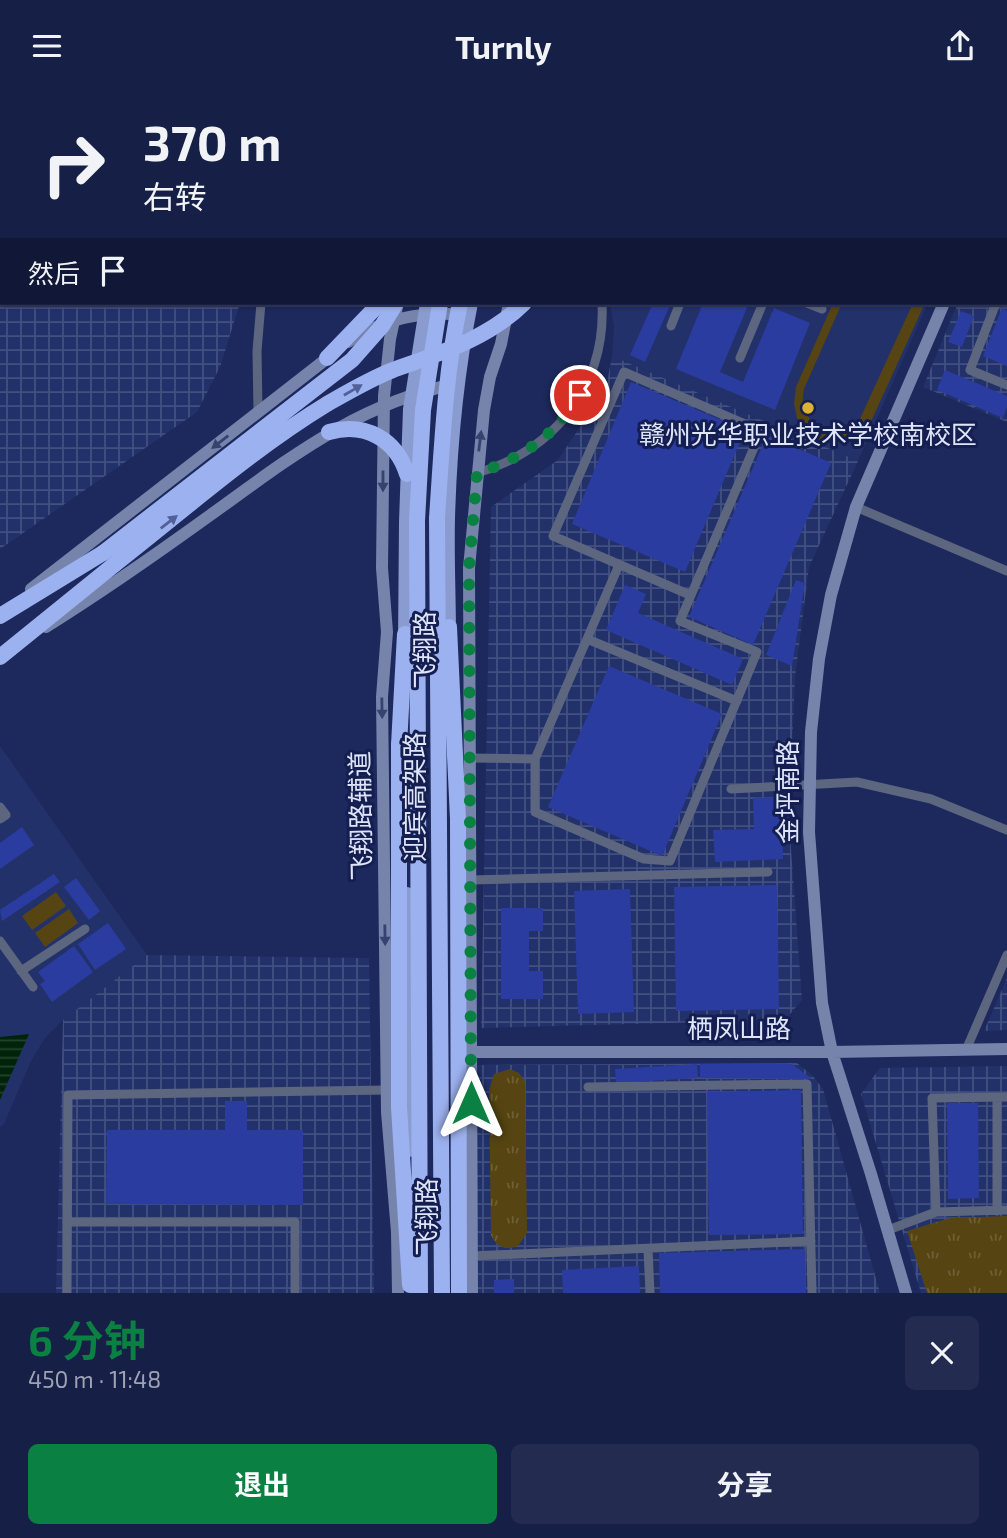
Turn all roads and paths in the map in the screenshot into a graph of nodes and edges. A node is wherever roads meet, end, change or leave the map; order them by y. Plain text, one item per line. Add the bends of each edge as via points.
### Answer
1 (261, 305) edge
2 (378, 305) edge
3 (396, 305) edge
4 (397, 305) edge
5 (439, 305) edge
6 (509, 305) edge
7 (522, 305) edge
8 (601, 305) edge
9 (679, 305) edge
10 (762, 305) edge
11 (812, 305) edge
12 (943, 305) edge
13 (995, 305) edge
14 (467, 307) edge
15 (426, 309) edge
16 (822, 309) dead end
17 (394, 321) junction
18 (671, 326) dead end
19 (327, 358) junction
20 (740, 358) dead end
21 (458, 384) junction
22 (1007, 385) edge
23 (412, 394) junction
24 (384, 405) junction
25 (258, 412) junction
26 (329, 432) junction
27 (383, 439) junction
28 (477, 473) junction
29 (407, 474) junction
30 (856, 507) junction
31 (109, 558) junction
32 (619, 565) junction
33 (1007, 571) edge
34 (690, 595) junction
35 (0, 614) edge
36 (449, 627) junction
37 (405, 634) junction
38 (587, 639) junction
39 (2, 656) edge
40 (737, 701) junction
41 (470, 758) junction
42 (535, 759) junction
43 (810, 784) junction
44 (731, 789) dead end
45 (0, 807) edge
46 (0, 819) edge
47 (1007, 830) edge
48 (768, 872) dead end
49 (471, 880) junction
50 (85, 929) dead end
51 (0, 941) edge
52 (1007, 955) edge
53 (21, 971) junction
54 (33, 986) dead end
55 (1007, 1049) edge
56 (966, 1050) junction
57 (471, 1052) junction
58 (832, 1052) junction
59 (588, 1087) dead end
60 (387, 1090) junction
61 (1002, 1098) edge
62 (1002, 1210) edge
63 (936, 1212) junction
64 (67, 1222) junction
65 (888, 1230) junction
66 (811, 1241) junction
67 (648, 1249) junction
68 (471, 1256) junction
69 (67, 1293) edge
70 (295, 1293) edge
71 (398, 1293) edge
72 (410, 1293) edge
73 (420, 1293) edge
74 (442, 1293) edge
75 (452, 1293) edge
76 (459, 1293) edge
77 (472, 1293) edge
78 (650, 1293) edge
79 (812, 1293) edge
80 (906, 1293) edge

1 - 25 street
2 - 19 highway
3 - 31 highway, bridge via 352,360
4 - 17 street, 飞翔路辅道
5 - 73 highway, 迎宾高架路, bridge via 423,410 417,521
28 -> 6 street via 490,377
31 -> 7 highway, bridge via 325,406 379,376 484,334
8 - 28 street via 594,364 571,409 537,445
9 - 18 street
10 - 20 street
11 - 16 street
12 - 30 street, 金坪南路
13 - 22 street via 970,370
14 - 15 street
14 - 21 main road, 飞翔路
14 - 74 highway, 迎宾高架路, bridge via 452,342 437,518
15 - 17 street
15 - 23 main road, 飞翔路
17 - 19 street via 354,338
17 - 24 street, 飞翔路辅道
19 - 25 street
21 - 23 street
21 - 36 main road, 飞翔路 via 448,518
23 - 24 street
23 - 29 main road, 飞翔路
24 - 26 street
24 - 27 street, 飞翔路辅道
25 -> 35 street
26 - 27 highway via 359,429
26 - 39 street via 115,584
27 - 29 highway via 399,455
27 -> 60 street, 飞翔路辅道
28 - 41 street via 469,568
29 - 37 main road, 飞翔路
30 - 33 street
30 - 43 street, 金坪南路 via 818,659
31 - 35 highway
31 - 39 highway
32 - 34 street
32 - 34 street via 553,536 624,372 761,431
32 - 38 street
34 - 40 street via 680,621 757,652
36 - 75 main road, 飞翔路
36 - 76 highway via 458,819
37 - 72 main road, 飞翔路
37 - 72 highway, bridge via 399,745 399,1107
38 - 40 street
38 - 42 street
40 - 42 street via 670,861 644,859 535,812
41 - 42 street
41 - 49 street
43 - 44 street
43 - 47 street via 857,782 931,799
43 - 58 street, 金坪南路 via 809,832 822,1003
45 - 46 street via 6,815
48 - 49 street
49 - 57 street
50 - 53 street
51 - 53 street
52 - 56 street
53 - 54 street
55 - 56 street, 栖凤山路
56 - 58 street, 栖凤山路
57 - 58 street, 栖凤山路
57 - 68 street
58 - 65 street, 金坪南路
59 - 66 street via 807,1084
60 - 64 street via 68,1095
60 - 71 street, 飞翔路辅道
61 - 62 street
61 - 63 street via 932,1098
62 - 63 street
63 - 65 street
64 - 69 street
64 - 70 street via 295,1222
65 - 80 street, 金坪南路
66 - 67 street
66 - 79 street
67 - 68 street
67 - 78 street
68 - 77 street

